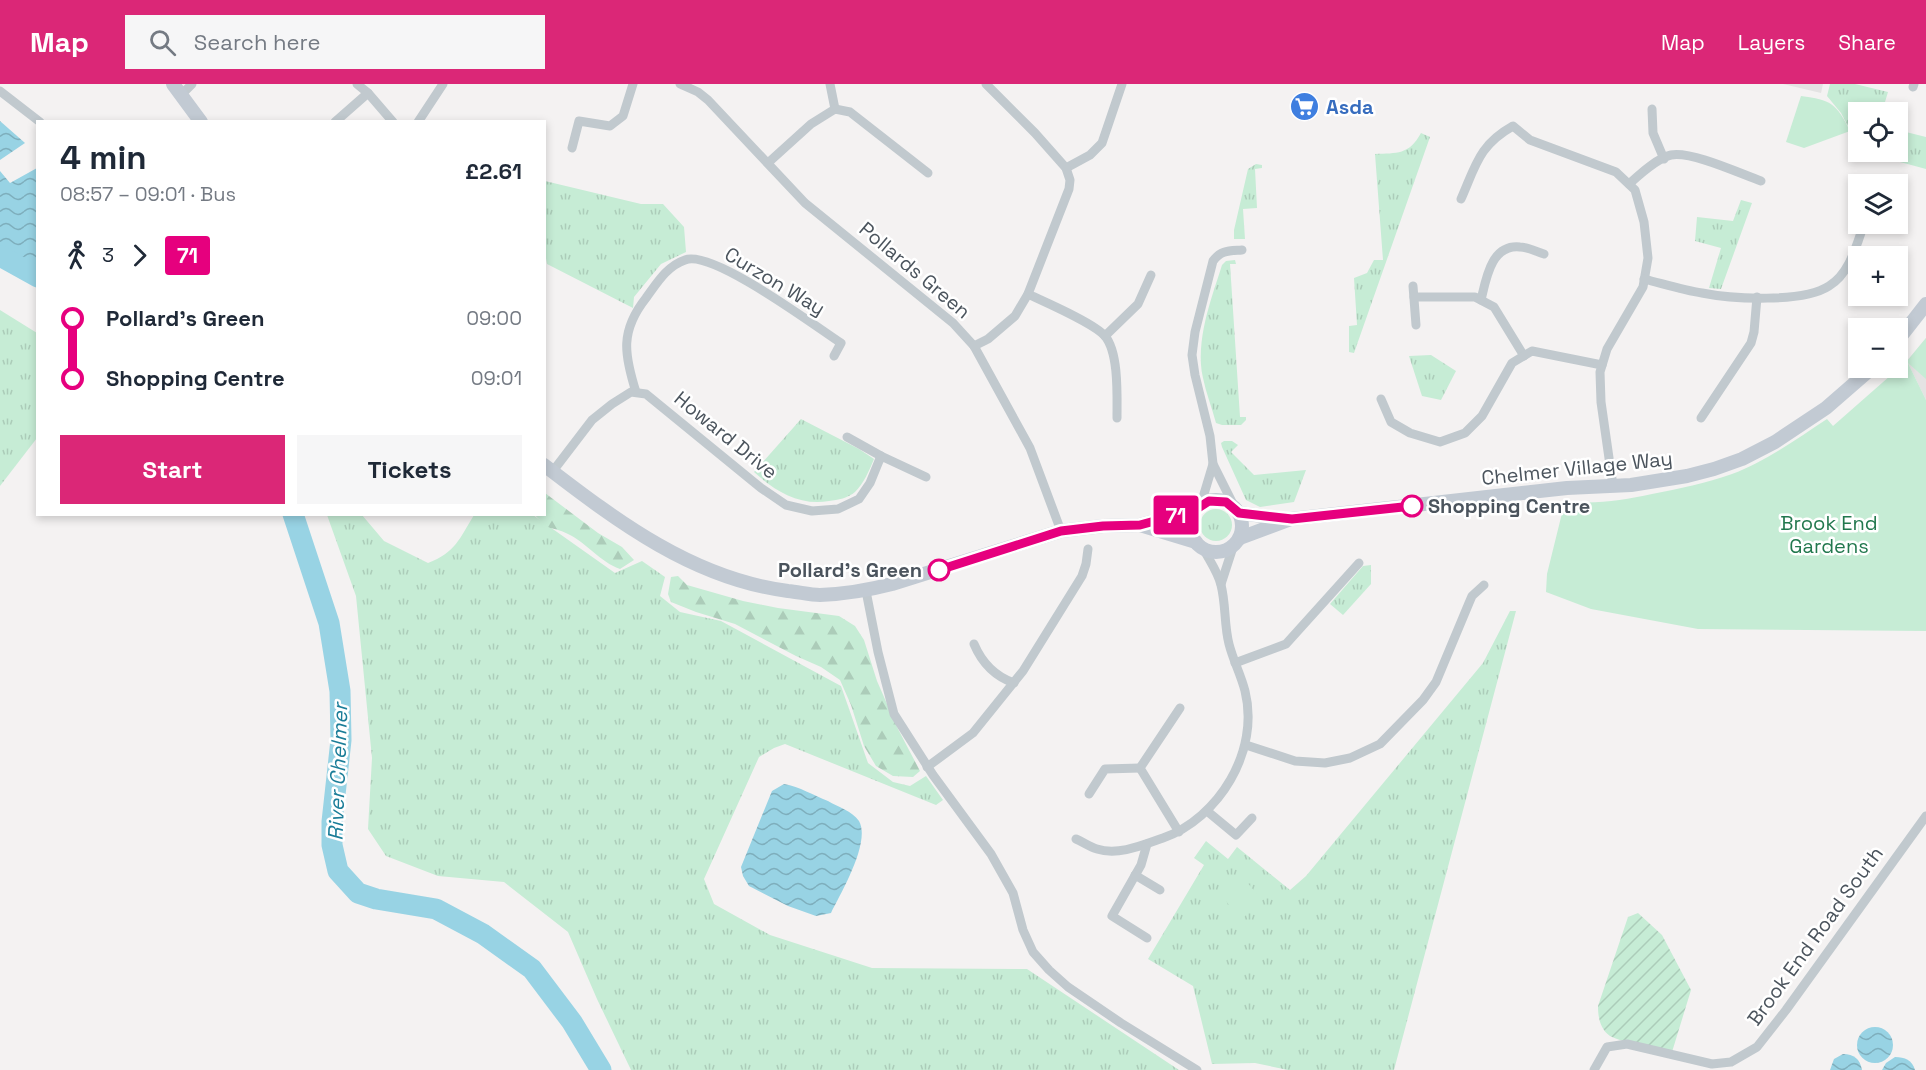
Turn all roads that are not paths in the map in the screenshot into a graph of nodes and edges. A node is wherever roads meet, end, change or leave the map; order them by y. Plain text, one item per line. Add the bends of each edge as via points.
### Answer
1 (192, 84) edge
2 (357, 84) edge
3 (443, 84) edge
4 (633, 84) edge
5 (682, 84) edge
6 (830, 84) edge
7 (986, 84) edge
8 (1122, 84) edge
9 (177, 89) edge
10 (0, 91) edge
11 (368, 93) junction
12 (835, 109) junction
13 (1652, 109) dead end
14 (37, 120) edge
15 (200, 120) edge
16 (337, 120) edge
17 (391, 120) edge
18 (419, 120) edge
19 (572, 148) dead end
20 (1664, 159) junction
21 (769, 162) junction
22 (1066, 168) junction
23 (928, 173) dead end
24 (1761, 182) dead end
25 (1629, 184) junction
26 (1461, 199) dead end
27 (1861, 234) edge
28 (1242, 250) dead end
29 (1544, 255) dead end
30 (1151, 275) dead end
31 (1644, 279) junction
32 (1413, 286) dead end
33 (1028, 294) junction
34 (1414, 297) junction
35 (1757, 297) junction
36 (1481, 300) junction
37 (1926, 304) edge
38 (1416, 325) dead end
39 (1908, 327) edge
40 (1105, 336) junction
41 (974, 346) junction
42 (834, 356) dead end
43 (1524, 356) junction
44 (1602, 365) junction
45 (1862, 378) edge
46 (636, 392) junction
47 (1381, 399) dead end
48 (1118, 418) dead end
49 (1701, 418) dead end
50 (847, 437) dead end
51 (881, 456) junction
52 (1213, 464) junction
53 (549, 468) edge
54 (926, 477) dead end
55 (1613, 486) junction
56 (1198, 507) junction
57 (1237, 510) junction
58 (1292, 519) junction
59 (1140, 525) junction
60 (1061, 531) junction
61 (1237, 541) junction
62 (1200, 545) junction
63 (1088, 549) dead end
64 (1359, 563) dead end
65 (1221, 584) junction
66 (1484, 585) dead end
67 (866, 591) junction
68 (974, 644) dead end
69 (1235, 663) junction
70 (1014, 683) junction
71 (1180, 708) dead end
72 (1246, 745) junction
73 (927, 767) junction
74 (1140, 768) junction
75 (1089, 794) dead end
76 (1207, 811) junction
77 (1926, 816) edge
78 (1252, 818) dead end
79 (1179, 832) junction
80 (1076, 839) dead end
81 (1147, 844) junction
82 (1135, 875) junction
83 (1160, 890) dead end
84 (1147, 938) dead end
85 (1197, 1070) edge
86 (1594, 1070) edge

1 - 9 street
2 - 11 street
3 - 18 street
4 - 19 street via 623,116 610,126 579,121
5 - 21 street, Pollards Green via 708,100
6 - 12 street
7 - 22 street
8 - 22 street via 1102,143 1090,155
9 - 15 street
10 - 14 street
11 - 16 street
11 - 17 street
12 - 21 street via 811,124
12 - 23 street via 850,112
13 - 20 street via 1653,133
20 - 24 street via 1671,155 1696,158
20 - 25 street
21 - 41 street, Pollards Green via 805,202 952,323
22 - 33 street via 1068,189
25 - 26 street via 1616,171 1530,140 1514,126 1497,135 1482,151
25 - 31 street via 1635,190 1644,222 1648,258
27 - 35 street via 1845,271 1829,286 1808,295
28 - 52 street via 1223,252 1213,261 1195,332 1192,355
29 - 36 street via 1520,246 1504,250 1493,260
30 - 40 street via 1138,304
31 - 35 street via 1704,294
31 - 44 street
32 - 34 street
33 - 40 street
33 - 41 street via 1015,316
34 - 36 street
34 - 38 street
35 - 49 street via 1751,343
36 - 43 street via 1494,307
37 - 39 street
40 - 48 street via 1112,350
41 - 60 street, Pollards Green via 1030,448
42 - 46 street, Curzon Way via 841,343 730,270 687,258 668,269 632,317 625,340
43 - 44 street via 1532,351
43 - 47 street via 1512,363 1476,422 1465,433 1442,441 1410,433 1391,422
44 - 55 street via 1601,402
45 - 55 street, Chelmer Village Way via 1810,419 1742,459 1687,476
46 - 51 street, Howard Drive via 646,394 786,505 812,511 838,509 859,499
46 - 53 street via 592,420
50 - 51 street
51 - 54 street
52 - 56 street
52 - 57 street
53 - 67 street, Chelmer Village Way via 653,544 709,571 765,588 819,595
55 - 58 street, Chelmer Village Way
56 - 57 street, Chelmer Village Way via 1218,500
56 - 59 street, Chelmer Village Way
56 - 62 street via 1190,527
57 - 58 street, Chelmer Village Way
57 - 61 street via 1242,530
58 - 61 street, Chelmer Village Way
59 - 60 street, Chelmer Village Way
59 - 62 street, Chelmer Village Way
60 - 67 street, Chelmer Village Way
61 - 62 street, Chelmer Village Way via 1219,552
61 - 65 street
62 - 65 street
63 - 70 street via 1082,576
64 - 69 street via 1286,644
65 - 69 street via 1228,643
66 - 72 street via 1468,603 1436,682 1380,744 1325,764 1295,762
67 - 73 street via 894,714
68 - 70 street via 982,661
69 - 72 street via 1246,692
70 - 73 street via 973,732
71 - 74 street
72 - 76 street via 1224,791
73 - 85 street via 991,854 1012,893 1033,952 1049,970 1120,1023
74 - 75 street via 1105,768
74 - 79 street
76 - 78 street via 1236,835
76 - 79 street
77 - 86 street, Brook End Road South via 1756,1047 1731,1062 1712,1064 1627,1044 1607,1047
79 - 81 street
80 - 81 street via 1097,850 1118,852
81 - 82 street
82 - 83 street
82 - 84 street via 1112,916

